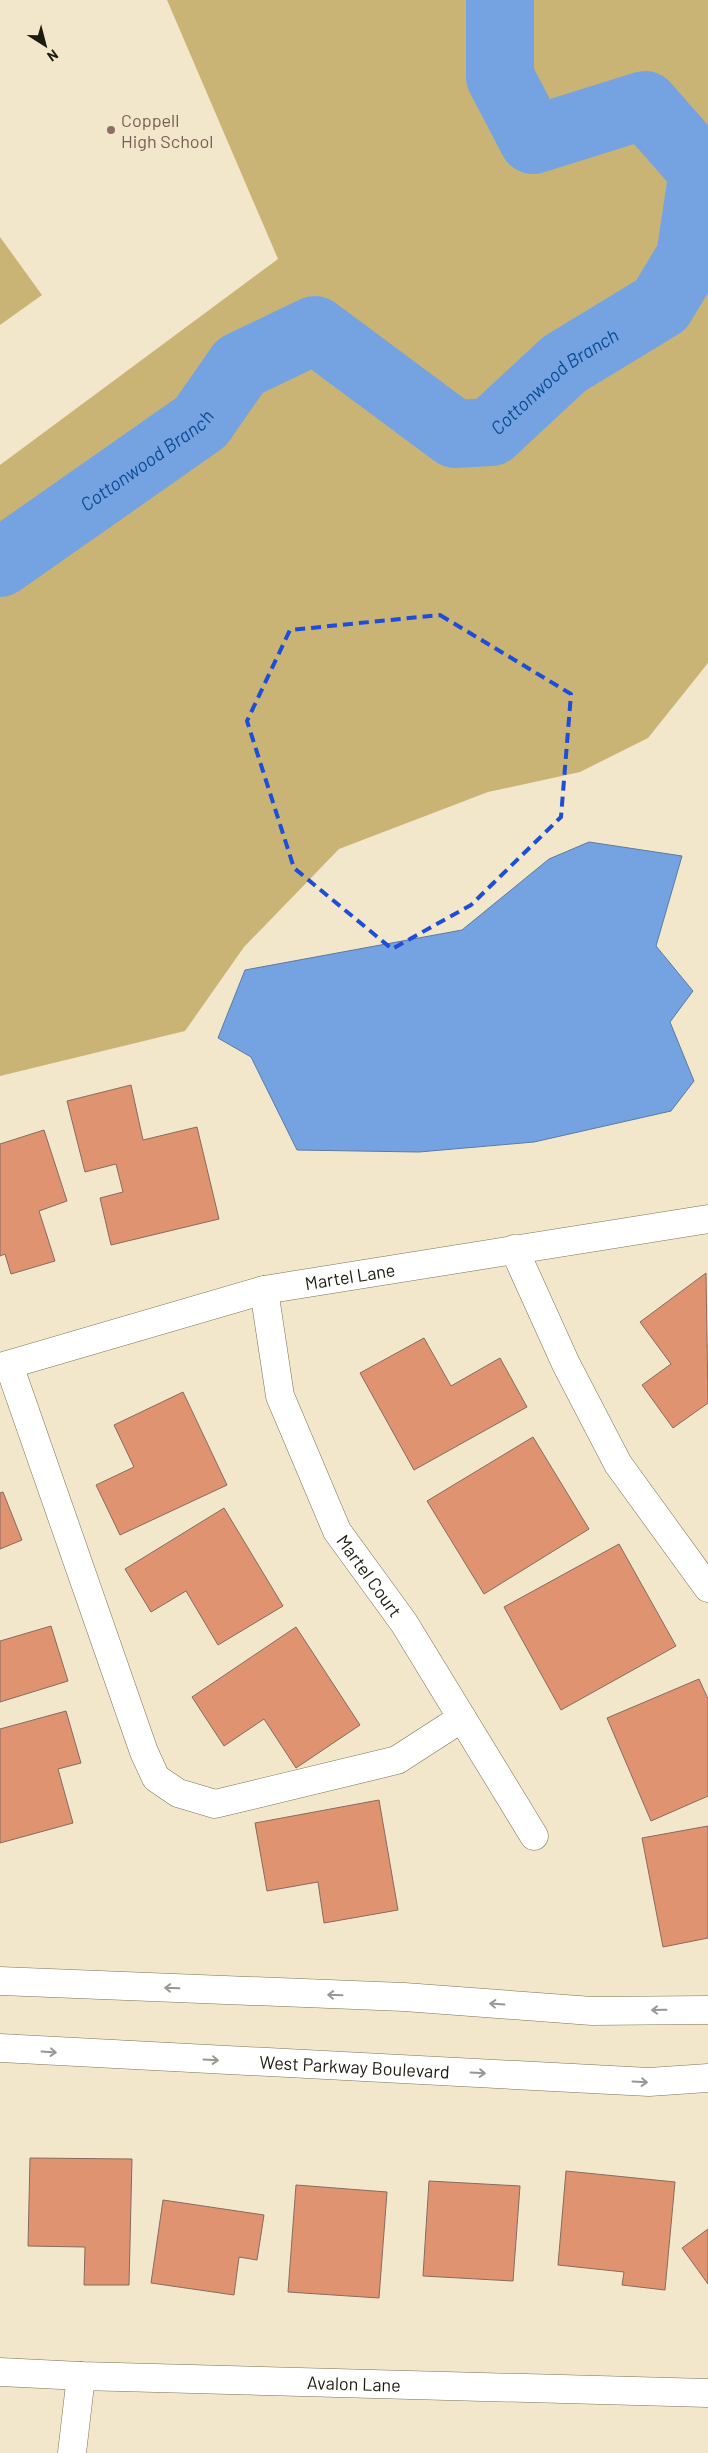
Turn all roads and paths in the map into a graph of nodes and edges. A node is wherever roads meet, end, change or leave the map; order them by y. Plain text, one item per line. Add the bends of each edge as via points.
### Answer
1 (708, 1218) edge
2 (514, 1249) junction
3 (264, 1290) junction
4 (4, 1366) edge
5 (708, 1588) edge
6 (462, 1718) junction
7 (534, 1836) dead end
8 (0, 1981) edge
9 (708, 2010) edge
10 (0, 2048) edge
11 (708, 2078) edge
12 (0, 2372) edge
13 (81, 2376) junction
14 (708, 2393) edge
15 (72, 2453) edge

1 - 2 street, Martel Lane
2 - 3 street, Martel Lane
2 - 5 street via 566,1364 618,1464
3 - 4 street, Martel Lane
3 - 6 street, Martel Court via 280,1396 337,1531 404,1623
4 - 6 street via 156,1778 178,1793 215,1804 396,1760
6 - 7 street, Martel Court
9 -> 8 street via 592,2011 404,1998
10 -> 11 street, West Parkway Boulevard via 649,2082
12 - 13 street, Avalon Lane
13 - 14 street, Avalon Lane
13 - 15 street

